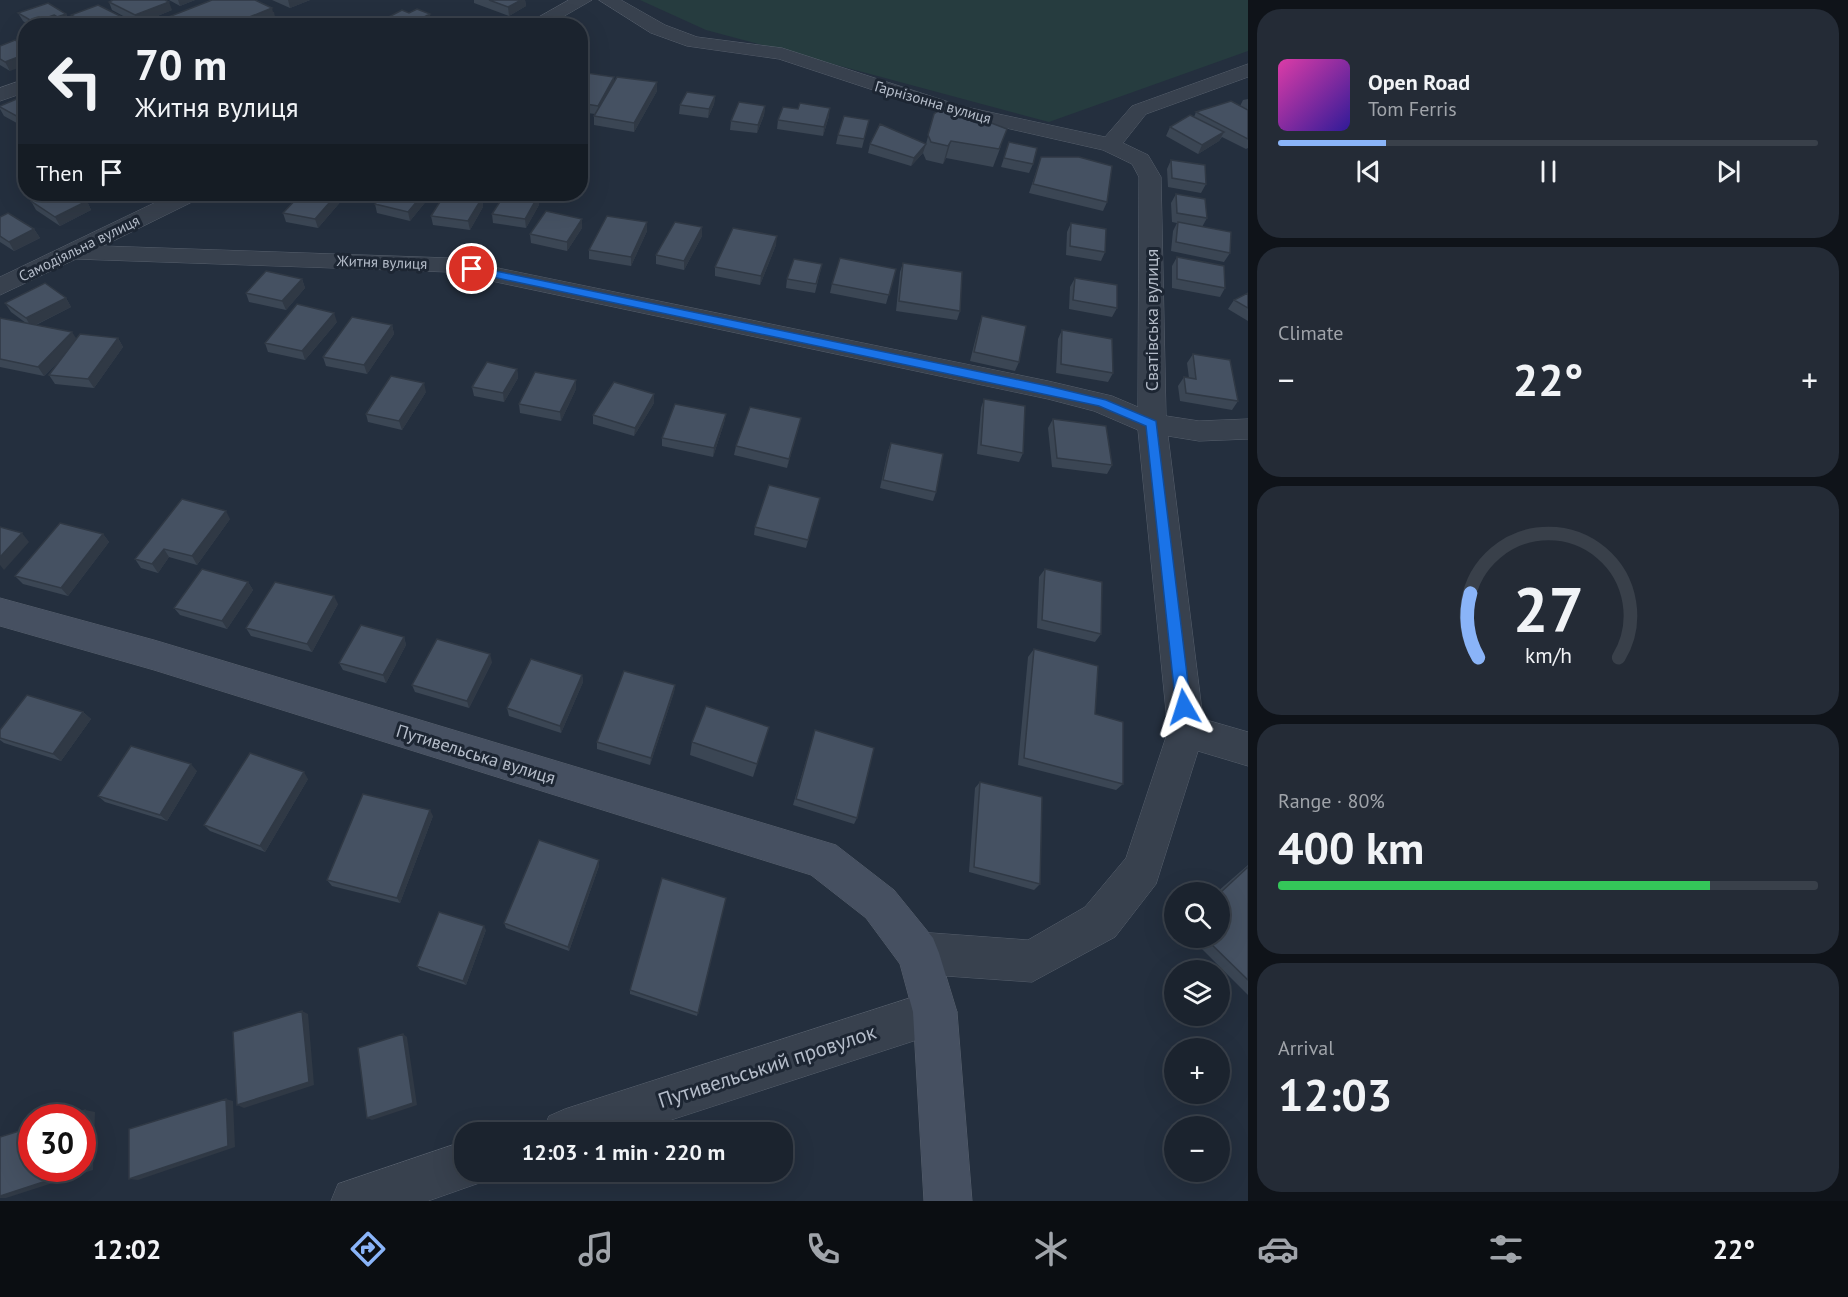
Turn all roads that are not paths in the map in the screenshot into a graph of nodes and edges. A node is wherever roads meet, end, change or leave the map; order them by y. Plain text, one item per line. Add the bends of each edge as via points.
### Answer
1 (584, 0) edge
2 (608, 0) edge
3 (548, 18) edge
4 (1248, 70) edge
5 (18, 88) edge
6 (0, 95) edge
7 (1110, 145) junction
8 (176, 201) edge
9 (72, 252) junction
10 (0, 287) edge
11 (1152, 424) junction
12 (1248, 429) edge
13 (0, 612) edge
14 (1186, 731) junction
15 (1248, 749) edge
16 (918, 953) junction
17 (935, 1012) junction
18 (596, 1122) edge
19 (454, 1169) edge
20 (355, 1201) edge
21 (948, 1201) edge

1 - 3 street
2 - 7 street, Гарнізонна вулиця via 658,29 694,42 782,54 956,111
4 - 7 street via 1138,110
5 - 6 street
7 - 11 street, Сватівська вулиця via 1140,160 1150,177
8 - 9 street, Самодіяльна вулиця
9 - 10 street, Самодіяльна вулиця
9 - 11 street, Житня вулиця via 449,265 1048,390 1102,403
11 - 12 street, Житня вулиця via 1199,431
11 - 14 street, Сватівська вулиця
13 - 16 street, Путивельська вулиця via 154,655 822,859 880,904
14 - 15 street
14 - 16 street, Сватівська вулиця via 1142,870 1100,922 1032,961
16 - 17 street
17 - 18 street, Путивельський провулок
17 - 21 street
19 - 20 street

